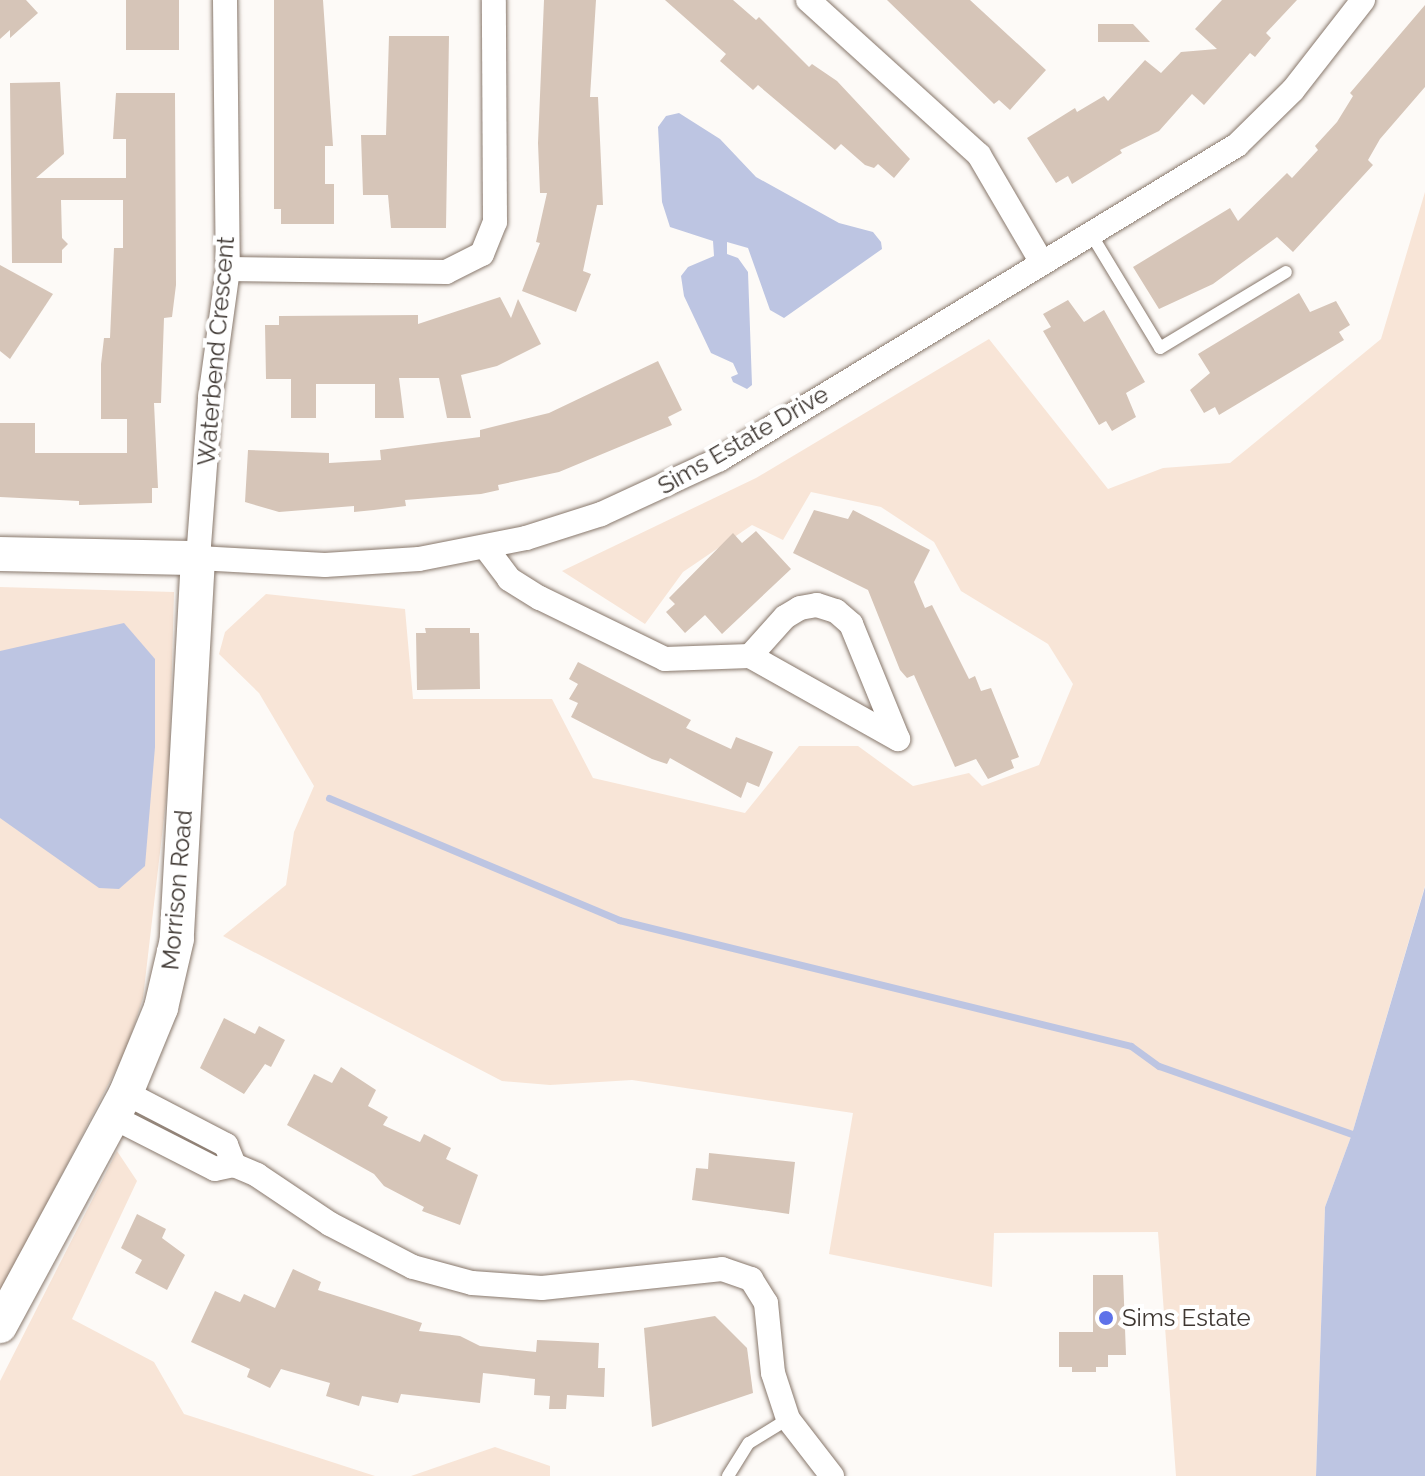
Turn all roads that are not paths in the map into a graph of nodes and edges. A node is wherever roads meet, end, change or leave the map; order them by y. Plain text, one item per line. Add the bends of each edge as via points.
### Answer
1 (225, 0) edge
2 (494, 0) edge
3 (808, 0) edge
4 (1363, 0) edge
5 (1091, 234) junction
6 (1042, 263) junction
7 (228, 269) junction
8 (1286, 272) dead end
9 (486, 548) junction
10 (0, 554) edge
11 (198, 558) junction
12 (750, 656) junction
13 (120, 1105) junction
14 (0, 1326) edge
15 (788, 1419) junction
16 (728, 1476) edge
17 (832, 1476) edge

1 - 7 street, Waterbend Crescent
2 - 7 street via 495,222 482,254 446,272
3 - 6 street via 979,155
4 - 5 street, Sims Estate Drive via 1256,129
5 - 6 street, Sims Estate Drive
5 - 8 lane via 1160,348
6 - 9 street, Sims Estate Drive via 720,459 601,514
7 - 11 street, Waterbend Crescent via 210,399
9 - 11 street, Sims Estate Drive via 338,565
9 - 12 street via 509,579 665,659
10 - 11 street, Sims Estate Drive
11 - 13 street, Morrison Road via 177,939 161,1008
12 - 12 street via 800,608 817,605 836,611 851,624 898,739
13 - 14 street, Morrison Road
13 - 15 street via 226,1145 234,1165 413,1267 472,1283 542,1288 722,1269 751,1279 766,1303 773,1373
15 - 16 lane via 749,1443
15 - 17 street

